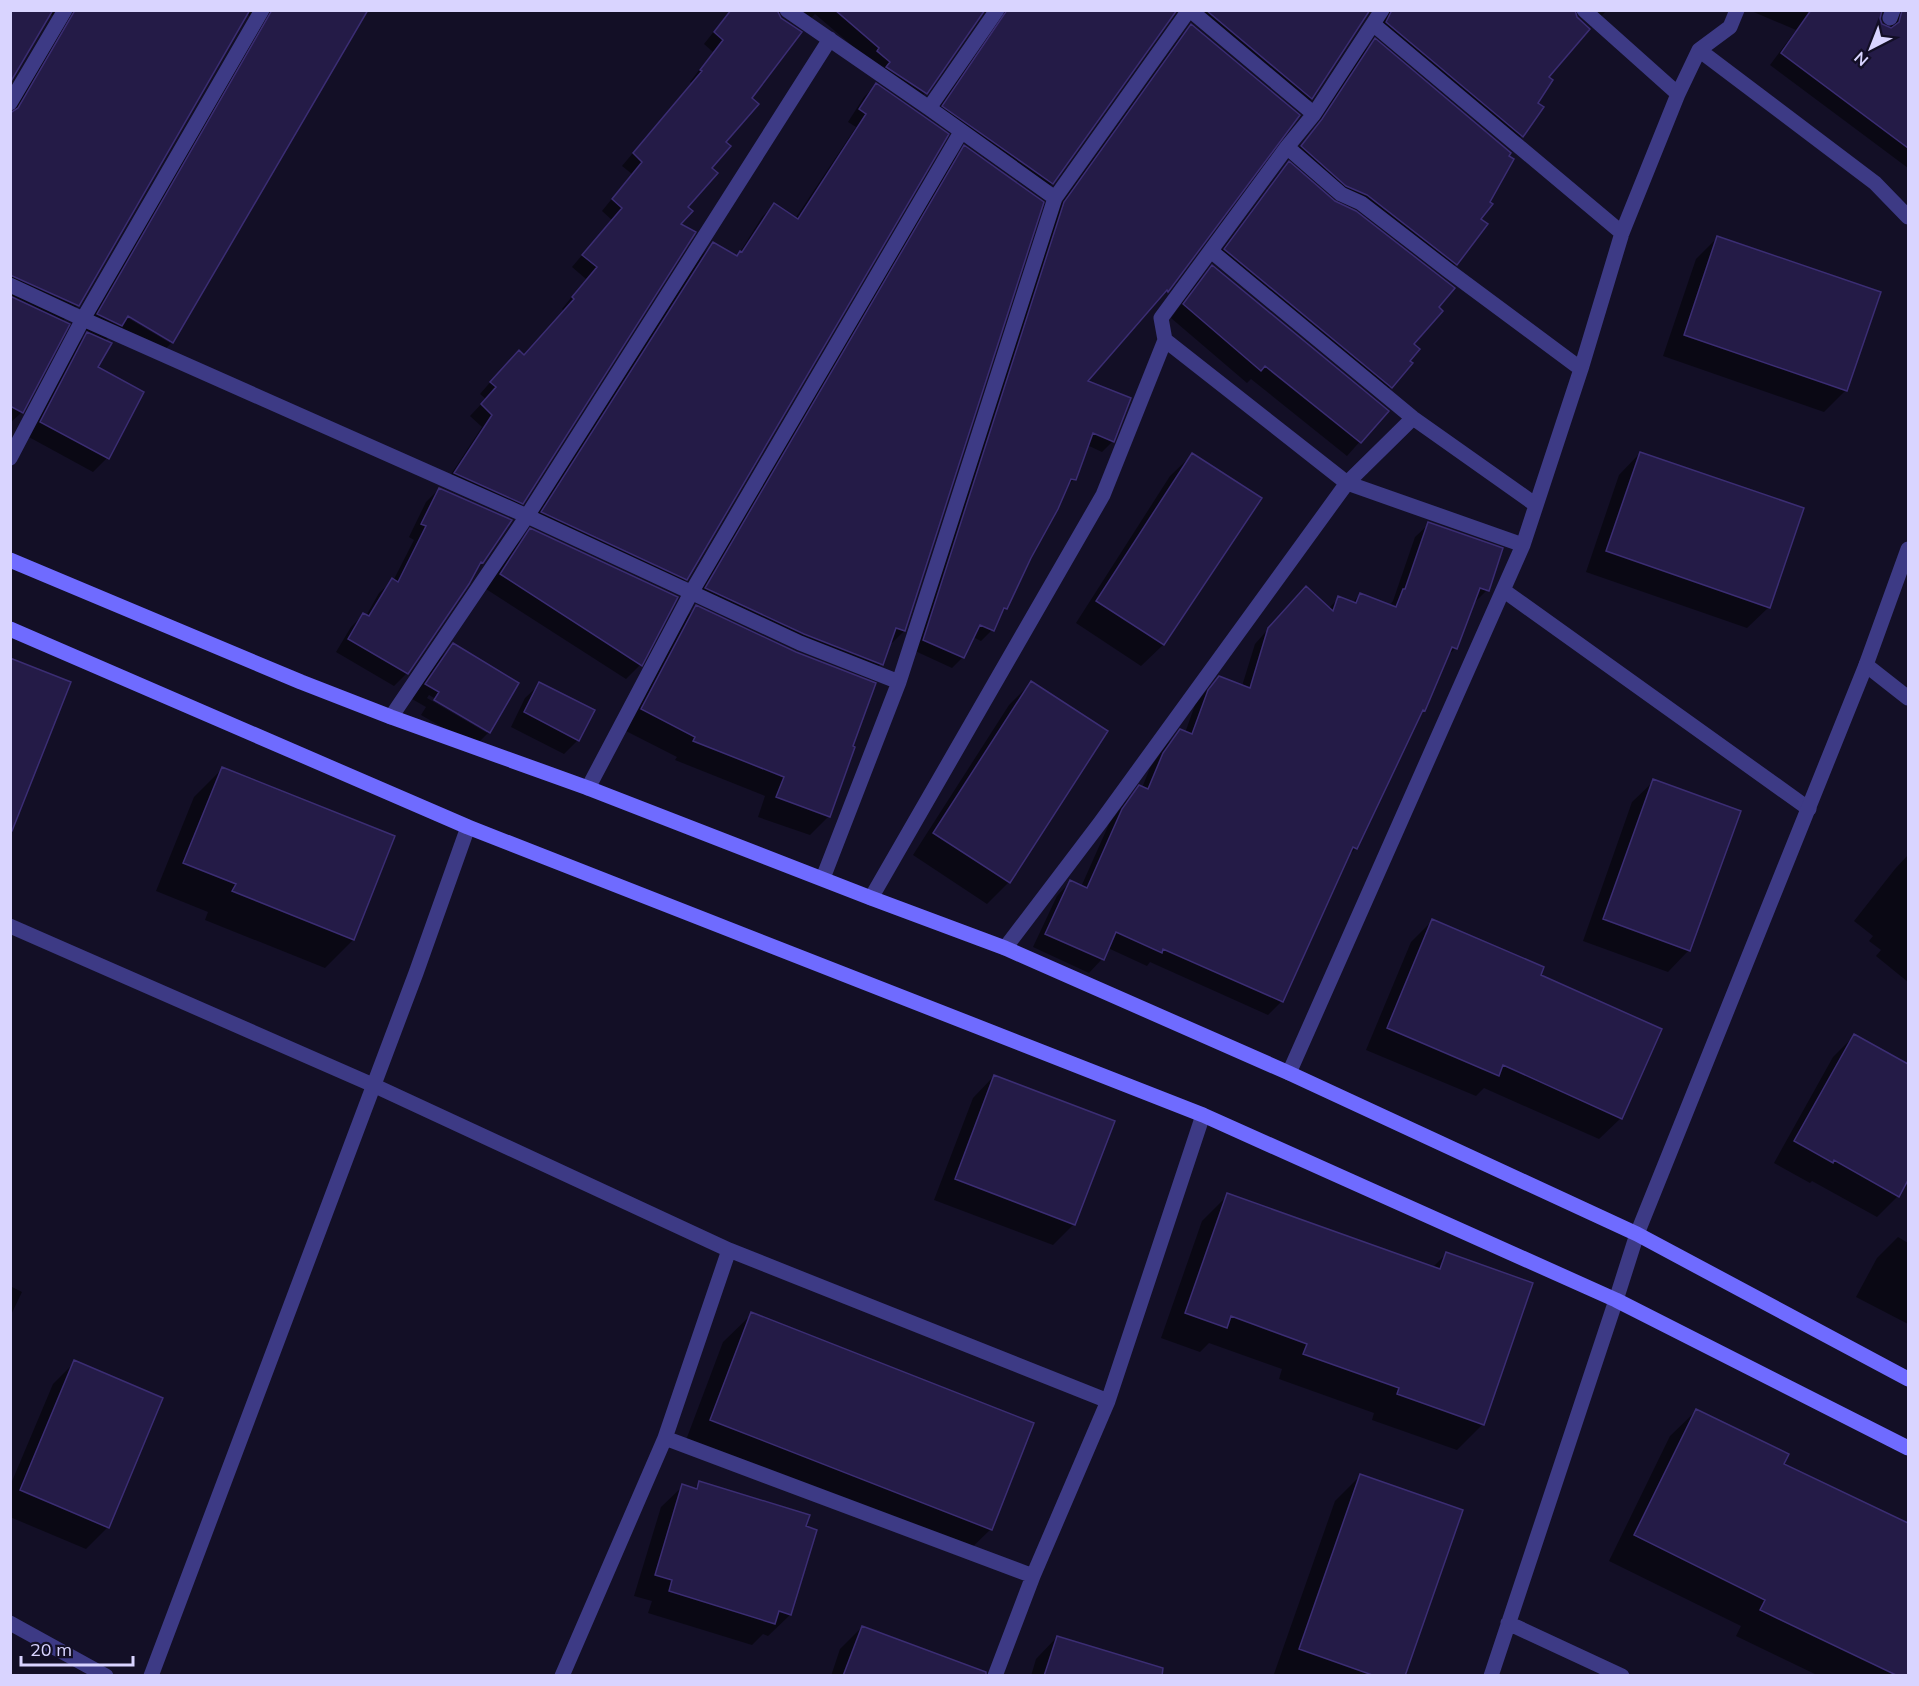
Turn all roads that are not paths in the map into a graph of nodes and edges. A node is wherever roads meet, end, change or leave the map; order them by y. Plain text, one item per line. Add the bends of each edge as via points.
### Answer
1 (64, 10) edge
2 (262, 10) edge
3 (788, 10) edge
4 (997, 10) edge
5 (1189, 10) edge
6 (1382, 10) edge
7 (1584, 10) edge
8 (1737, 10) edge
9 (804, 15) edge
10 (1373, 24) junction
11 (830, 39) junction
12 (1699, 50) junction
13 (1678, 94) junction
14 (10, 103) edge
15 (929, 108) junction
16 (1314, 114) junction
17 (961, 132) junction
18 (1287, 147) junction
19 (1055, 198) junction
20 (1908, 217) edge
21 (1622, 233) junction
22 (1211, 251) junction
23 (10, 285) edge
24 (82, 319) junction
25 (1165, 340) junction
26 (1581, 369) junction
27 (1413, 418) junction
28 (10, 459) edge
29 (1347, 483) junction
30 (1536, 505) junction
31 (527, 516) junction
32 (1523, 545) junction
33 (1908, 549) edge
34 (10, 560) edge
35 (1503, 590) junction
36 (692, 593) junction
37 (10, 629) edge
38 (1866, 665) junction
39 (899, 682) junction
40 (1908, 698) edge
41 (391, 717) junction
42 (588, 788) junction
43 (1809, 809) junction
44 (468, 826) junction
45 (822, 878) junction
46 (871, 898) junction
47 (10, 926) edge
48 (1005, 948) junction
49 (1289, 1073) junction
50 (373, 1085) junction
51 (1203, 1115) junction
52 (1637, 1234) junction
53 (729, 1250) junction
54 (1616, 1300) junction
55 (1908, 1379) edge
56 (1108, 1401) junction
57 (665, 1438) junction
58 (1908, 1448) edge
59 (1033, 1575) junction
60 (10, 1623) edge
61 (1508, 1623) junction
62 (106, 1676) edge
63 (151, 1676) edge
64 (562, 1676) edge
65 (995, 1676) edge
66 (1491, 1676) edge
67 (1622, 1676) edge

1 - 14 street
2 - 24 street
3 - 9 street
4 - 15 street
5 - 16 street
5 - 19 street
6 - 10 street
7 - 13 street
8 - 12 street via 1730,27
9 - 11 street
10 - 16 street
10 - 21 street
11 - 15 street
11 - 31 street
12 - 13 street
12 - 20 street via 1875,183
13 - 21 street
15 - 17 street
16 - 18 street
17 - 19 street
17 - 36 street
18 - 22 street
18 - 26 street via 1341,194 1361,203
19 - 39 street
21 - 26 street
22 - 25 street via 1161,318
22 - 27 street
23 - 24 street
24 - 28 street
24 - 31 street
25 - 29 street
25 - 46 street via 1103,495
26 - 30 street
27 - 29 street
27 - 30 street
29 - 32 street
29 - 48 street
30 - 32 street
31 - 36 street
31 - 41 street
32 - 35 street
33 - 38 street
34 - 41 main road
35 - 43 street
35 - 49 street
36 - 39 street via 800,643
36 - 42 street
37 - 44 main road
38 - 40 street
38 - 43 street
39 - 45 street
41 - 42 main road
42 - 45 main road
43 - 52 street
44 - 50 street
44 - 51 main road
45 - 46 main road
46 - 48 main road
47 - 50 street
48 - 49 main road
49 - 52 main road
50 - 53 street
50 - 63 street
51 - 54 main road
51 - 56 street
52 - 54 street
52 - 55 main road
53 - 56 street
53 - 57 street
54 - 58 main road
54 - 61 street
56 - 59 street
57 - 59 street
57 - 64 street
59 - 65 street
60 - 62 street
61 - 66 street
61 - 67 street

